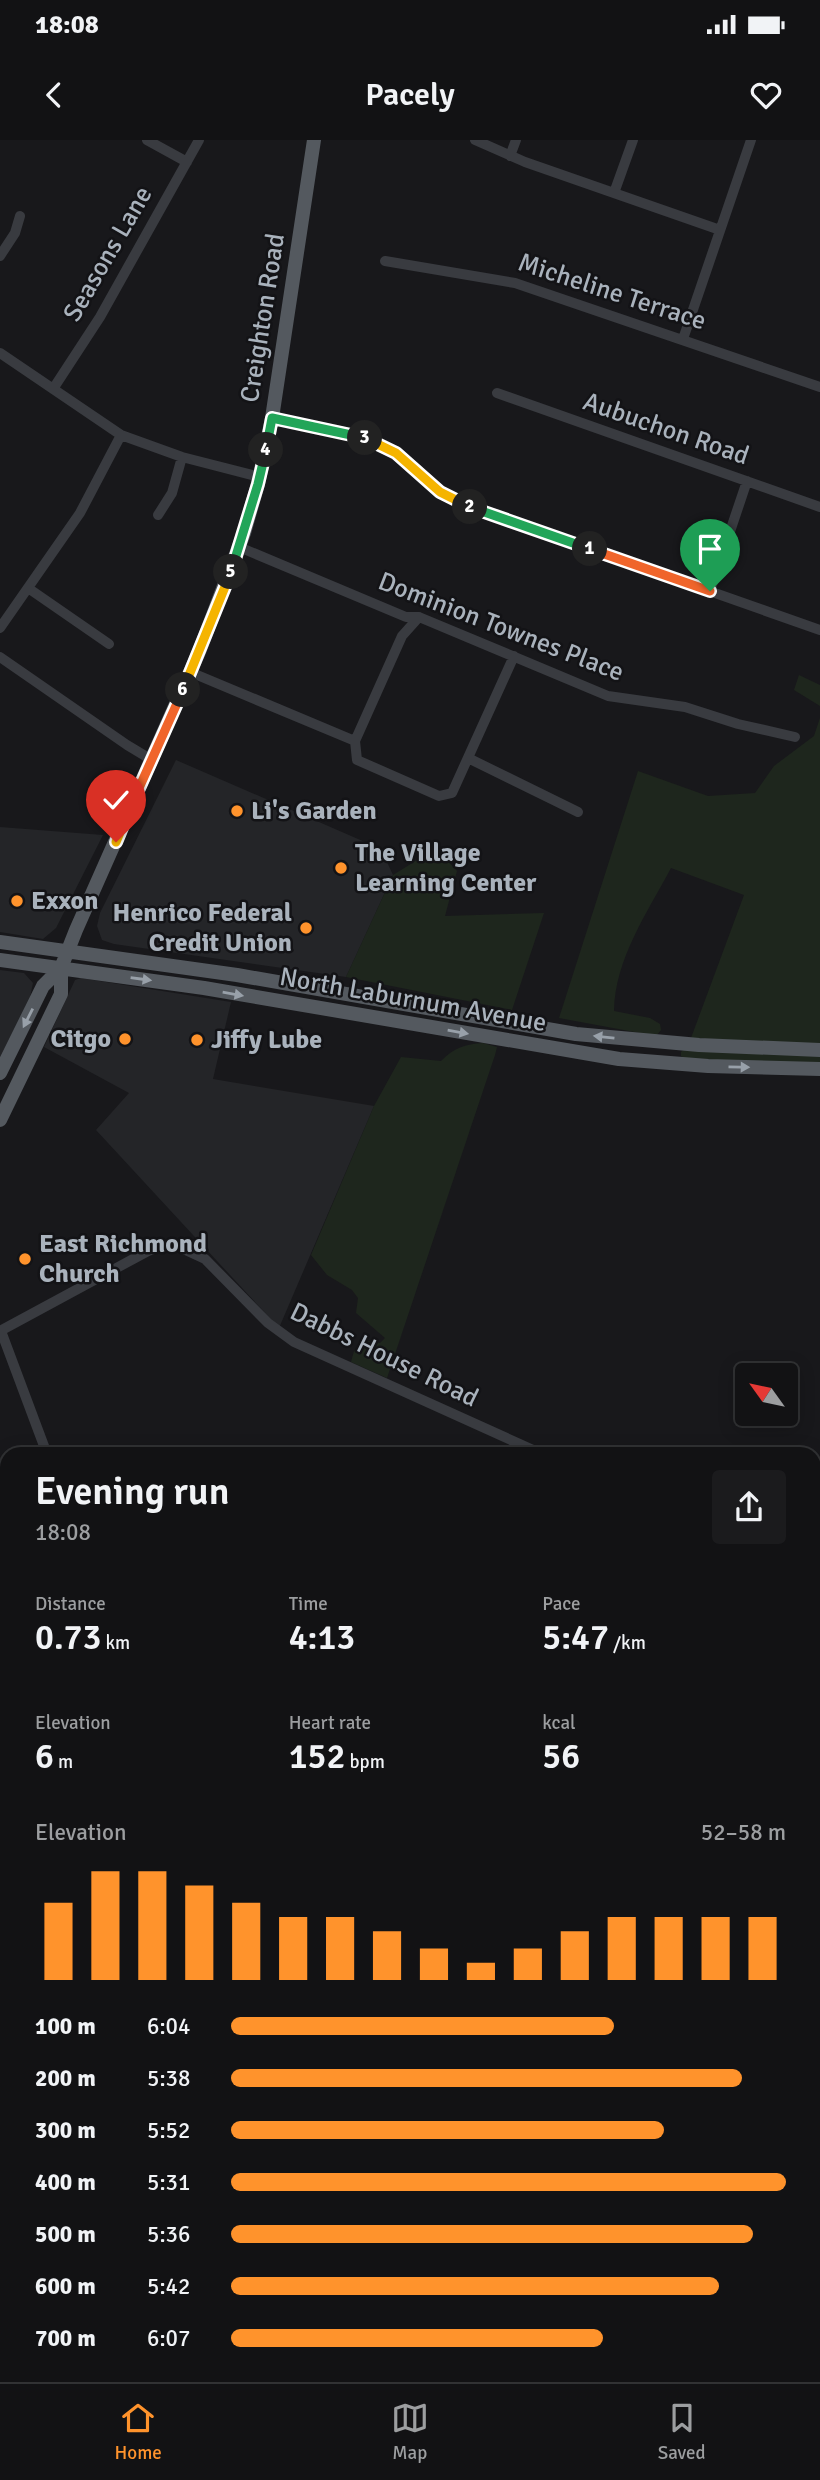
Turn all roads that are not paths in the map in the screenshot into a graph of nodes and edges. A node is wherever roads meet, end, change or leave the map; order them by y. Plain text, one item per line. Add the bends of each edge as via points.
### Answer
1 (147, 140) edge
2 (200, 140) edge
3 (314, 140) edge
4 (475, 140) edge
5 (516, 140) edge
6 (633, 140) edge
7 (751, 140) edge
8 (510, 156) junction
9 (187, 162) junction
10 (614, 193) junction
11 (20, 216) dead end
12 (720, 230) junction
13 (0, 256) edge
14 (385, 261) dead end
15 (683, 339) junction
16 (0, 353) edge
17 (820, 387) edge
18 (53, 389) junction
19 (497, 393) dead end
20 (272, 418) junction
21 (121, 435) junction
22 (182, 457) junction
23 (260, 477) junction
24 (747, 481) junction
25 (820, 507) edge
26 (158, 515) dead end
27 (239, 547) junction
28 (28, 587) junction
29 (710, 591) junction
30 (419, 617) junction
31 (0, 628) edge
32 (820, 630) edge
33 (109, 644) dead end
34 (514, 656) junction
35 (0, 657) edge
36 (190, 672) junction
37 (795, 737) dead end
38 (355, 741) junction
39 (468, 758) junction
40 (152, 760) junction
41 (578, 812) dead end
42 (0, 942) edge
43 (68, 950) junction
44 (0, 960) edge
45 (61, 968) junction
46 (820, 1050) edge
47 (820, 1069) edge
48 (0, 1073) edge
49 (0, 1120) edge
50 (0, 1331) edge
51 (44, 1447) edge
52 (526, 1447) edge
53 (0, 2105) edge
54 (0, 2129) edge

1 - 9 street
2 - 9 street, Seasons Lane
3 - 20 main road, Creighton Road
4 - 8 street
5 - 8 street
6 - 10 street
7 - 12 street
8 - 10 street
9 - 18 street, Seasons Lane via 100,317
10 - 12 street
11 - 13 street
12 - 15 street
14 - 15 street, Micheline Terrace via 515,283
15 - 17 street, Micheline Terrace
16 - 18 street
18 - 21 street
19 - 24 street, Aubuchon Road
20 - 23 main road, Creighton Road
20 - 29 street via 371,440 396,453 440,492 462,504
21 - 22 street
21 - 28 street via 80,513
22 - 23 street
22 - 26 street via 172,493
23 - 27 main road, Creighton Road
24 - 25 street, Aubuchon Road
24 - 29 street
27 - 30 street, Dominion Townes Place via 406,617
27 - 36 main road, Creighton Road
28 - 31 street
28 - 33 street
29 - 32 street
30 - 34 street, Dominion Townes Place
30 - 38 street via 402,636
34 - 37 street, Dominion Townes Place via 608,696 685,708
34 - 39 street
35 - 40 street
36 - 38 street
36 - 40 main road, Creighton Road
38 - 39 street via 357,760 439,796 452,793
39 - 41 street
40 - 43 main road, Creighton Road
42 - 43 main road, North Laburnum Avenue
43 - 45 main road, Creighton Road
46 -> 43 main road, North Laburnum Avenue via 576,1034
44 - 45 main road, North Laburnum Avenue
45 -> 47 main road, North Laburnum Avenue via 619,1059
45 -> 48 main road, Creighton Road via 44,986
45 - 49 main road, Creighton Road via 61,993
50 - 51 street
50 - 52 street, Dabbs House Road via 148,1251 179,1247 205,1259 293,1342
53 - 54 street

